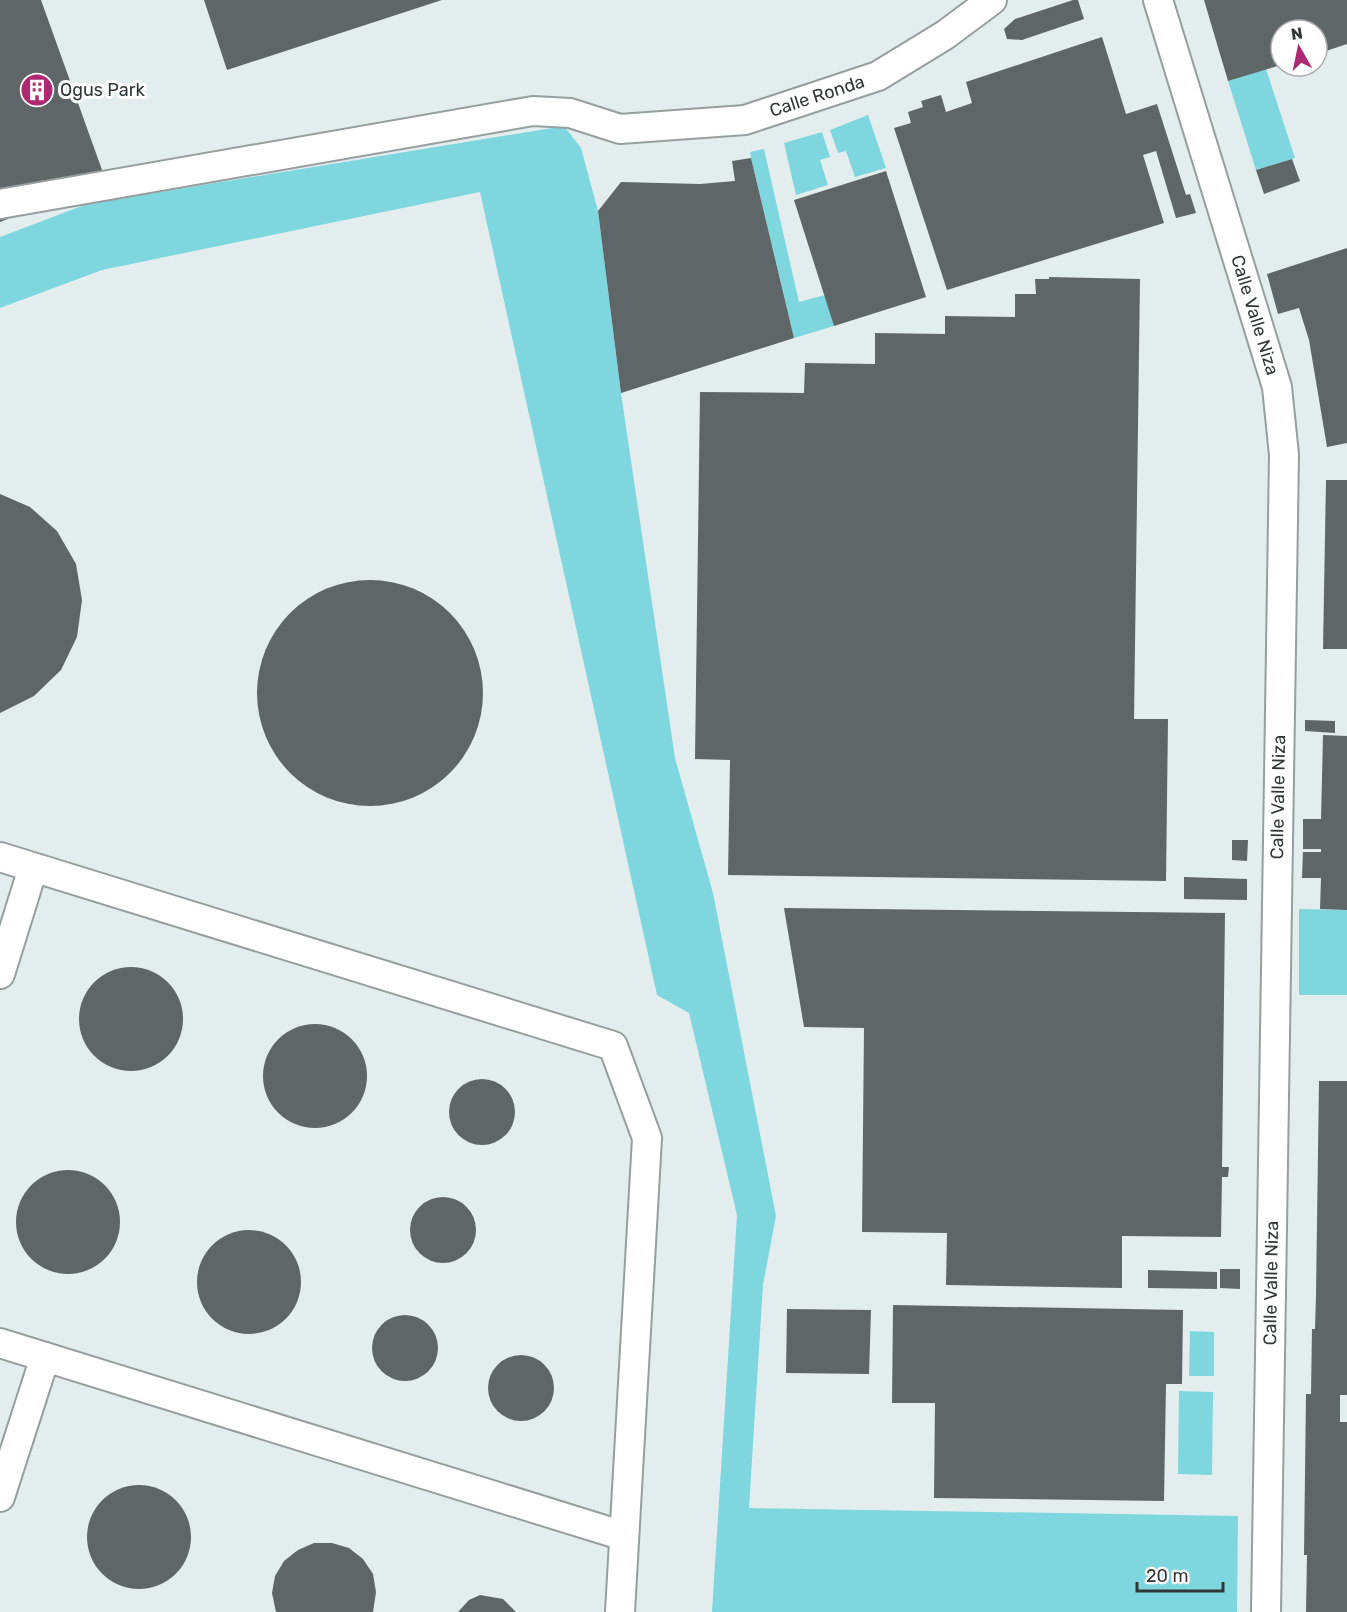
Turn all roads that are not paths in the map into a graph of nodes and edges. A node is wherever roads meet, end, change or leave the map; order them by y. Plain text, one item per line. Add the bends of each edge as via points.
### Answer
1 (992, 0) edge
2 (1158, 0) edge
3 (0, 204) edge
4 (0, 857) edge
5 (33, 868) junction
6 (0, 974) edge
7 (0, 1343) edge
8 (45, 1357) junction
9 (0, 1497) edge
10 (624, 1536) junction
11 (620, 1612) edge
12 (1266, 1612) edge

1 - 3 street, Calle Ronda via 945,35 878,76 745,120 620,129 570,113 533,111
2 - 12 street, Calle Valle Niza via 1277,387 1284,455
4 - 5 street
5 - 6 street
5 - 10 street via 613,1046 647,1138
7 - 8 street
8 - 9 street
8 - 10 street
10 - 11 street

